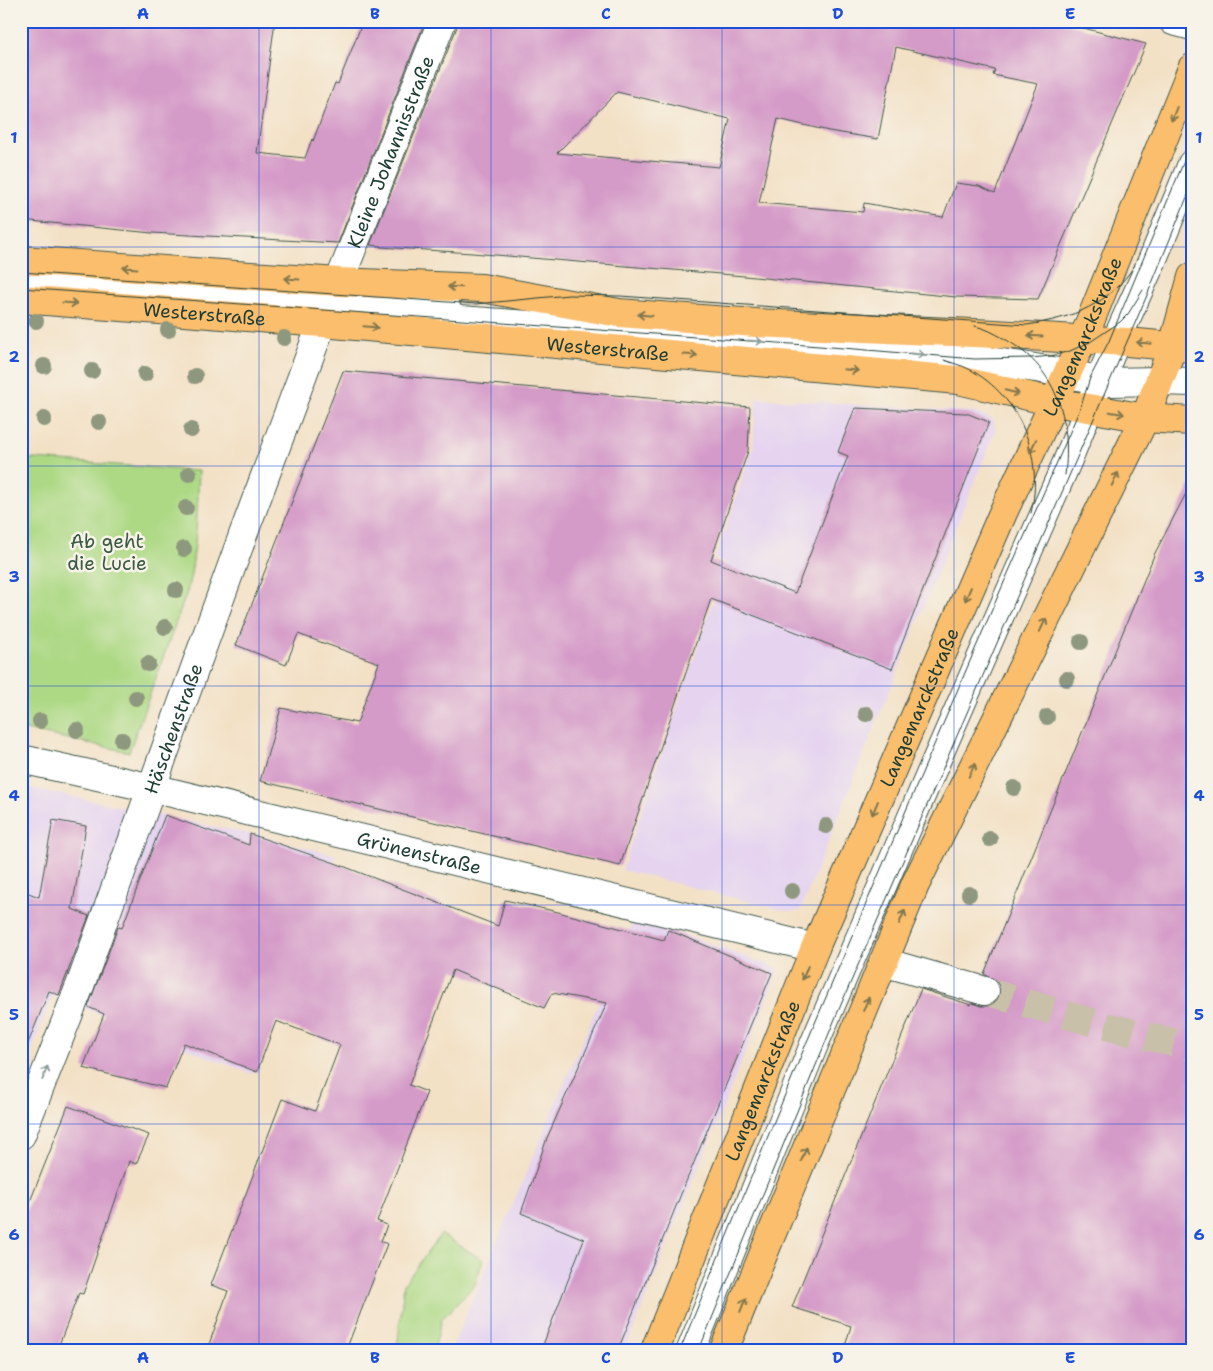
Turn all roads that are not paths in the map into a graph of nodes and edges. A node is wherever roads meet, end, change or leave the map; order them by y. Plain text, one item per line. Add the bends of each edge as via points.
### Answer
1 (442, 21) edge
2 (1173, 21) edge
3 (1192, 26) edge
4 (1192, 68) edge
5 (1192, 164) edge
6 (21, 260) edge
7 (1192, 277) edge
8 (21, 281) edge
9 (339, 282) junction
10 (538, 298) junction
11 (21, 300) edge
12 (428, 310) junction
13 (322, 323) junction
14 (1083, 339) junction
15 (1116, 341) junction
16 (1182, 347) edge
17 (1067, 374) junction
18 (1100, 381) junction
19 (1160, 381) junction
20 (1192, 382) edge
21 (1054, 402) junction
22 (1088, 408) junction
23 (1145, 418) junction
24 (1192, 420) edge
25 (21, 759) edge
26 (152, 788) junction
27 (815, 948) junction
28 (883, 962) junction
29 (985, 991) tunnel mouth
30 (21, 1135) edge
31 (655, 1350) edge
32 (691, 1350) edge
33 (724, 1350) edge

1 - 9 street, Kleine Johannisstraße
2 - 3 street
4 -> 14 main road, Langemarckstraße
5 - 15 street
9 -> 6 main road, Westerstraße
7 - 16 main road
8 - 12 street
10 -> 9 main road, Westerstraße via 482,288
10 - 12 street
14 -> 10 main road, Westerstraße via 756,324 619,313
11 -> 13 main road, Westerstraße
12 -> 17 street via 460,320 897,352 975,359
13 -> 21 main road, Westerstraße via 958,380
13 - 26 street, Häschenstraße
14 - 15 main road, Westerstraße
14 - 17 main road, Langemarckstraße
16 -> 15 main road, Westerstraße
15 - 18 street
16 - 19 main road
17 - 18 street
17 - 21 main road, Langemarckstraße
18 - 19 street
18 - 22 street
19 - 20 street
19 - 23 main road
21 - 22 main road, Westerstraße
21 -> 27 main road, Langemarckstraße
22 -> 23 main road, Westerstraße
22 - 32 street via 815,1042
23 - 24 main road, Westerstraße
28 -> 23 main road via 915,885
25 - 26 street, Grünenstraße
26 - 27 street, Grünenstraße
30 -> 26 street, Häschenstraße
27 -> 31 main road, Langemarckstraße
28 - 29 street
33 -> 28 main road

